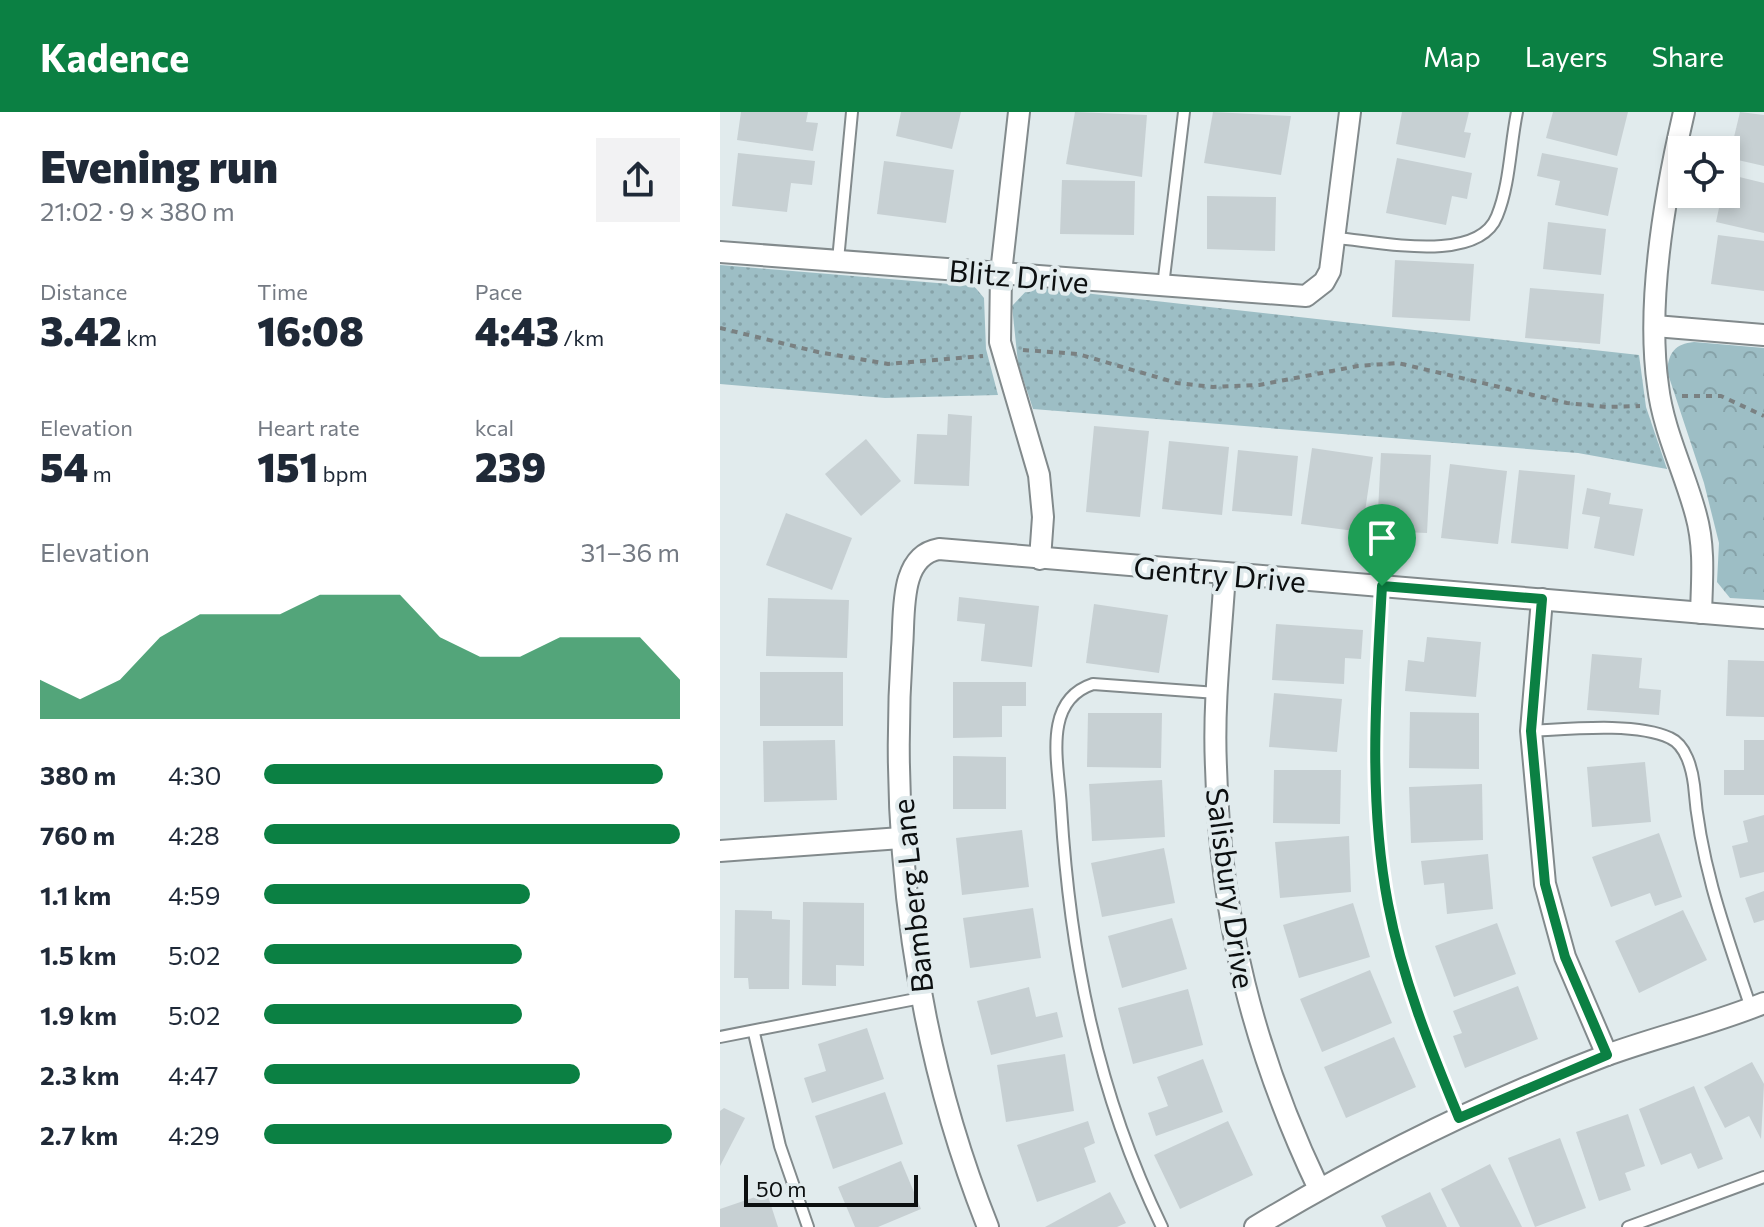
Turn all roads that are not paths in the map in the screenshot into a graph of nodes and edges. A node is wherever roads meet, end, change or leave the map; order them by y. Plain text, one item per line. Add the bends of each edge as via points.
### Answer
1 (852, 112) edge
2 (1019, 112) edge
3 (1184, 112) edge
4 (1350, 112) edge
5 (1517, 112) edge
6 (1684, 112) edge
7 (1336, 238) junction
8 (720, 252) edge
9 (838, 260) junction
10 (1001, 273) junction
11 (1163, 286) junction
12 (1655, 326) junction
13 (1764, 335) edge
14 (919, 558) joint
15 (1040, 559) junction
16 (1225, 573) junction
17 (1382, 586) junction
18 (1542, 599) junction
19 (1701, 613) junction
20 (1764, 618) edge
21 (1217, 693) junction
22 (1531, 731) junction
23 (901, 838) junction
24 (720, 851) edge
25 (921, 998) junction
26 (1757, 1006) edge
27 (754, 1033) junction
28 (720, 1037) edge
29 (1607, 1055) junction
30 (1459, 1118) junction
31 (1764, 1177) edge
32 (1319, 1189) junction
33 (808, 1227) edge
34 (988, 1227) edge
35 (1162, 1227) edge
36 (1255, 1227) edge
37 (1628, 1227) edge

1 - 9 lane
2 - 10 street
3 - 11 lane
4 - 7 street
5 - 7 lane via 1498,215 1478,238 1445,247
6 - 12 street
7 - 11 street, Blitz Drive via 1330,271 1316,290 1299,297
8 - 9 street, Blitz Drive
9 - 10 street, Blitz Drive
10 - 11 street, Blitz Drive
10 - 15 street via 1001,349 1039,475
12 - 13 street
12 - 19 street via 1658,389 1697,519 1703,560
14 - 15 street, Gentry Drive via 939,549
14 - 23 street, Bamberg Lane via 907,582 897,721
15 - 16 street, Gentry Drive
16 - 17 street, Gentry Drive
16 - 21 street, Salisbury Drive
17 - 18 street, Gentry Drive
17 - 30 lane via 1375,723 1387,903 1422,1029
18 - 19 street, Gentry Drive
18 - 22 street
19 - 20 street, Gentry Drive
21 - 32 street, Salisbury Drive via 1219,826 1231,921 1256,1036 1286,1121
21 - 35 lane via 1093,684 1075,693 1057,722 1067,903 1080,986 1095,1050
22 - 26 lane via 1646,731 1672,738 1684,751 1693,777 1707,878
22 - 29 street via 1545,884 1565,957
23 - 24 street
23 - 25 street, Bamberg Lane
25 - 27 lane
25 - 34 street, Bamberg Lane via 946,1106
26 - 29 street
27 - 28 lane
27 - 33 lane via 780,1146
29 - 30 street
30 - 32 street
31 - 37 lane
32 - 36 street

